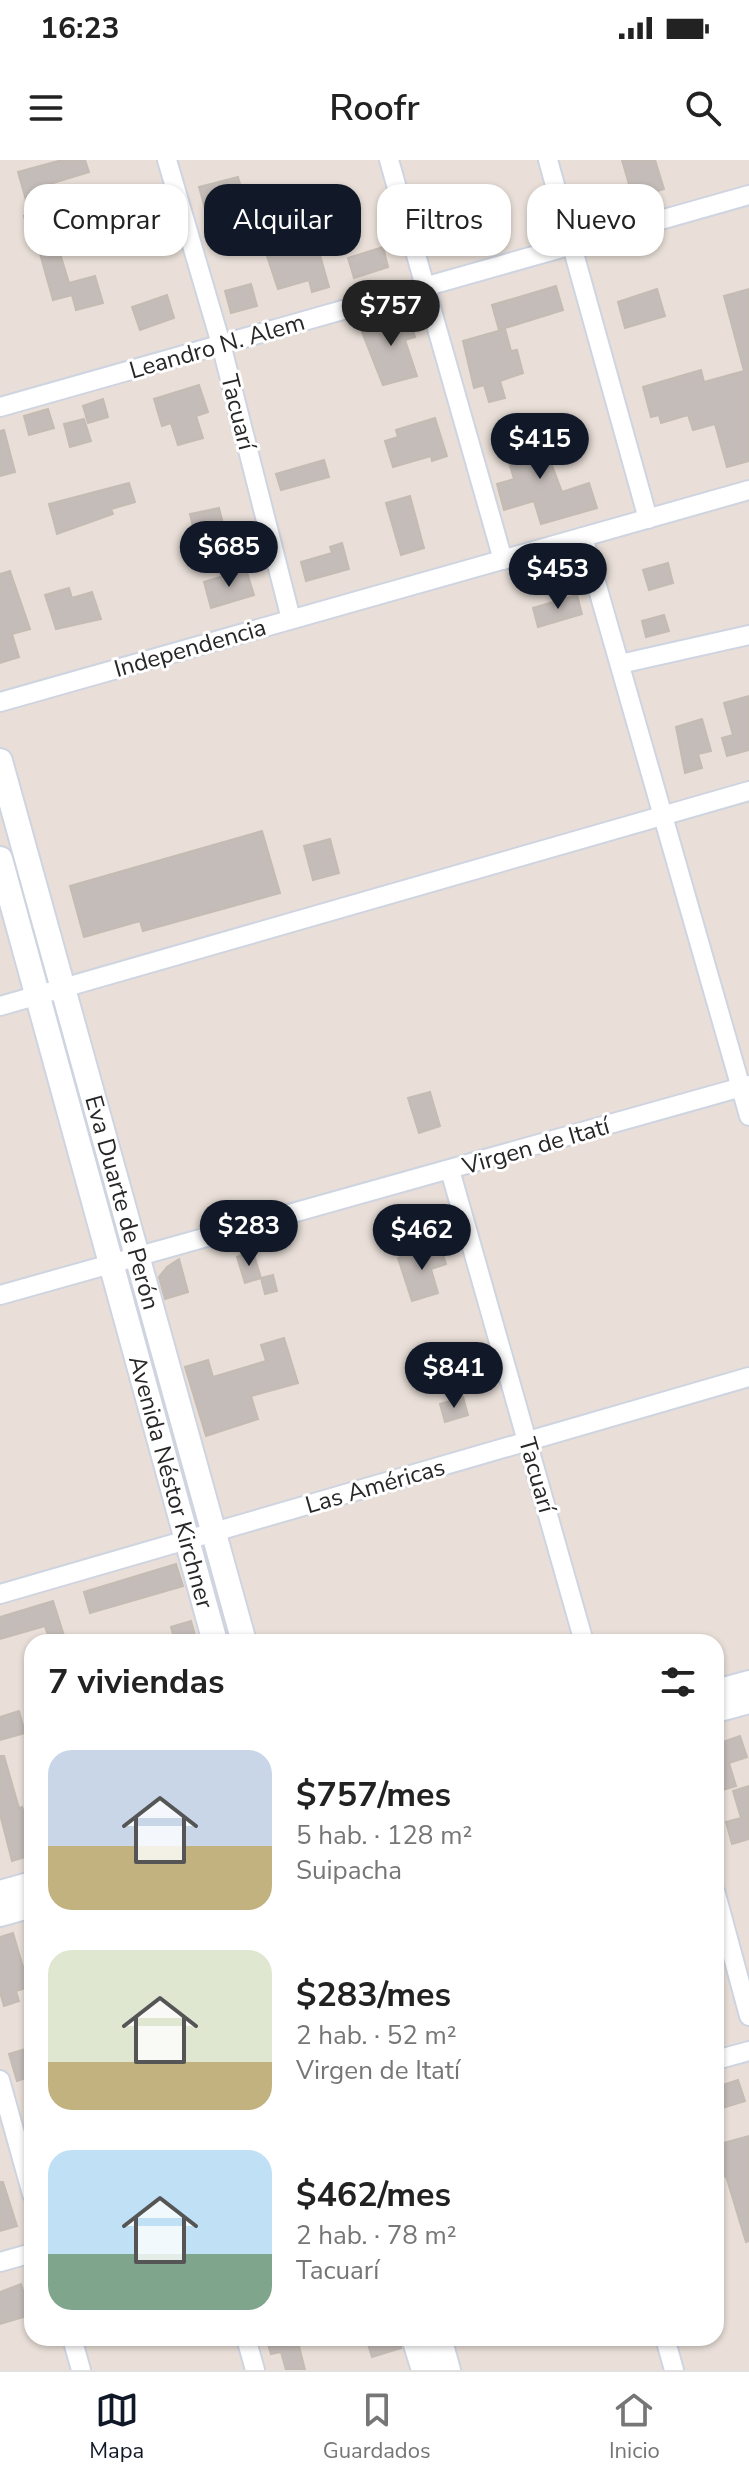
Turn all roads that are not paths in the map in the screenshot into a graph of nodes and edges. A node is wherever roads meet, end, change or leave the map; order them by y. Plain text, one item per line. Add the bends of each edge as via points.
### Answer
1 (167, 160) edge
2 (389, 160) edge
3 (548, 160) edge
4 (555, 184) edge
5 (749, 195) edge
6 (664, 219) edge
7 (536, 256) edge
8 (575, 256) edge
9 (424, 287) junction
10 (221, 344) junction
11 (0, 407) edge
12 (749, 490) edge
13 (648, 519) junction
14 (583, 537) junction
15 (503, 560) junction
16 (291, 619) junction
17 (749, 635) edge
18 (620, 664) junction
19 (0, 702) edge
20 (0, 761) edge
21 (749, 791) edge
22 (664, 817) junction
23 (0, 859) edge
24 (63, 989) junction
25 (38, 996) junction
26 (0, 1006) edge
27 (745, 1086) edge
28 (749, 1116) edge
29 (450, 1170) junction
30 (137, 1257) junction
31 (111, 1264) junction
32 (0, 1295) edge
33 (749, 1377) edge
34 (527, 1441) junction
35 (214, 1532) junction
36 (187, 1540) junction
37 (0, 1594) edge
38 (213, 1634) edge
39 (242, 1634) edge
40 (582, 1634) edge
41 (749, 1683) edge
42 (724, 1690) edge
43 (749, 1701) edge
44 (724, 1708) edge
45 (24, 1886) edge
46 (0, 1893) edge
47 (24, 1907) edge
48 (0, 1914) edge
49 (724, 1924) edge
50 (749, 2016) edge
51 (749, 2051) edge
52 (724, 2058) edge
53 (0, 2080) edge
54 (24, 2166) edge
55 (24, 2255) edge
56 (0, 2262) edge
57 (74, 2346) edge
58 (248, 2346) edge
59 (416, 2346) edge
60 (441, 2346) edge
61 (667, 2346) edge
62 (81, 2370) edge
63 (255, 2370) edge
64 (424, 2370) edge
65 (448, 2370) edge
66 (674, 2370) edge

1 - 10 street, Tacuarí
2 - 9 street
3 - 4 street
5 - 6 street, Leandro N. Alem
7 - 9 street, Leandro N. Alem
8 - 13 street
9 - 10 street, Leandro N. Alem
9 - 15 street
10 - 11 street, Leandro N. Alem
10 - 16 street, Tacuarí
12 - 13 street, Independencia
13 - 14 street, Independencia
14 - 15 street, Independencia
14 - 18 street
15 - 16 street, Independencia
16 - 19 street, Independencia
17 - 18 street
18 - 22 street
20 - 24 street, Eva Duarte de Perón
21 - 22 street
22 - 24 street
22 - 27 street
23 - 25 street, Avenida Néstor Kirchner
24 - 25 street
24 - 30 street, Eva Duarte de Perón
25 - 26 street
25 - 31 street, Avenida Néstor Kirchner
27 - 28 street
27 - 29 street, Virgen de Itatí
29 - 30 street, Virgen de Itatí
29 - 34 street, Tacuarí
30 - 31 street, Virgen de Itatí
30 - 35 street, Eva Duarte de Perón
31 - 32 street, Virgen de Itatí
31 - 36 street, Avenida Néstor Kirchner
33 - 34 street, Las Américas
34 - 35 street, Las Américas
34 - 40 street, Tacuarí
35 - 36 street, Las Américas
35 - 39 street, Eva Duarte de Perón
36 - 37 street, Las Américas
36 - 38 street, Avenida Néstor Kirchner
41 - 42 street
43 - 44 street
45 - 46 street
47 - 48 street
49 - 50 street
51 - 52 street
53 - 54 street
55 - 56 street
57 - 62 street
58 - 63 street
59 - 64 street
60 - 65 street
61 - 66 street

